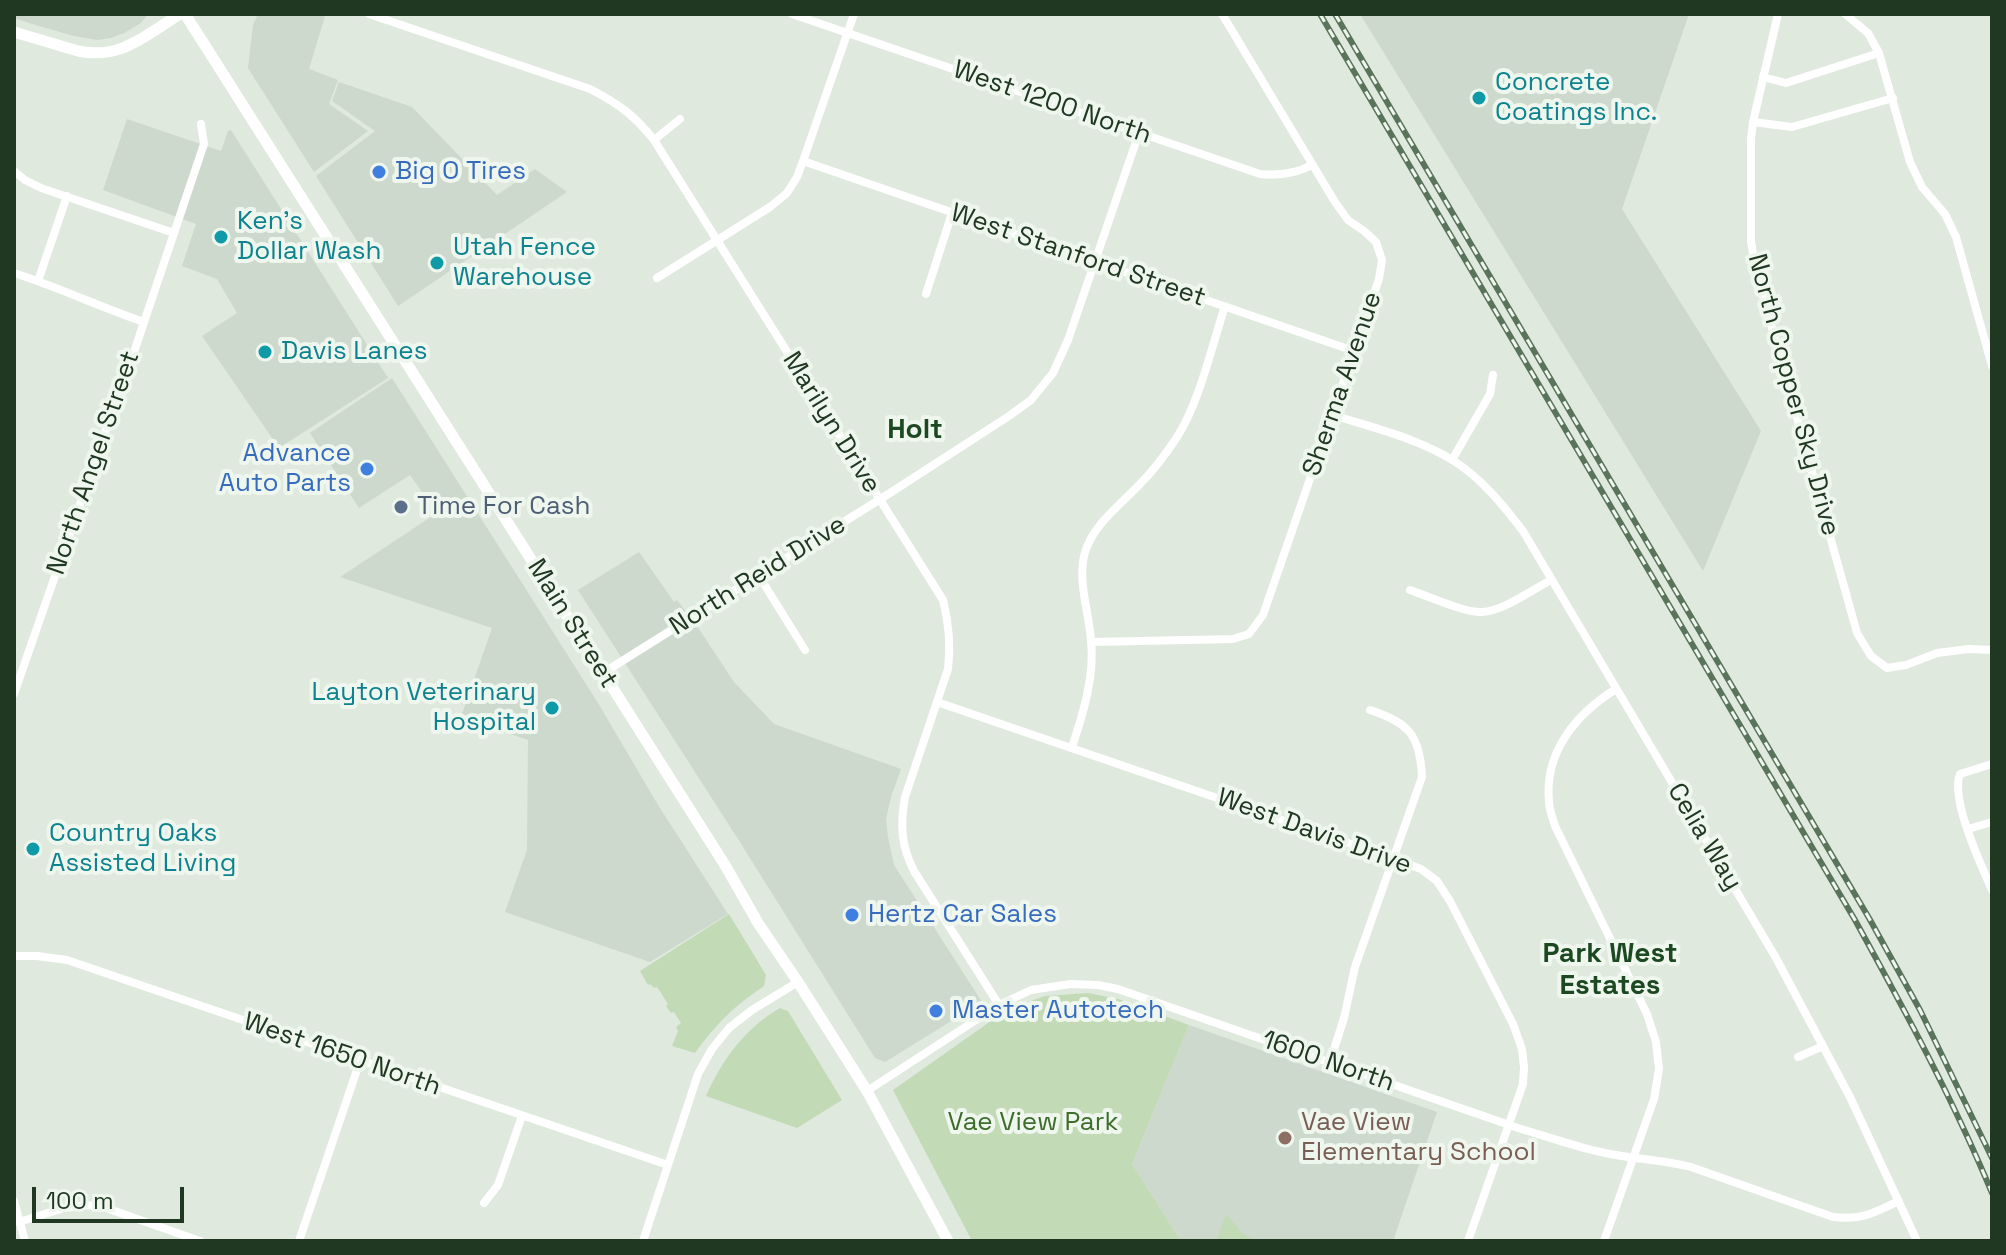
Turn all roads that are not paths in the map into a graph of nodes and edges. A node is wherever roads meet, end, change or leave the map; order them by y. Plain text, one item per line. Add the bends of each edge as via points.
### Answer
1 (182, 14) edge
2 (369, 14) edge
3 (792, 14) edge
4 (854, 14) edge
5 (1222, 14) edge
6 (1778, 14) edge
7 (1845, 14) edge
8 (14, 32) edge
9 (847, 33) junction
10 (1879, 53) junction
11 (1763, 77) junction
12 (1893, 98) junction
13 (680, 119) dead end
14 (1753, 122) junction
15 (201, 124) dead end
16 (1139, 133) junction
17 (654, 140) junction
18 (803, 161) junction
19 (1312, 165) junction
20 (14, 171) edge
21 (67, 196) junction
22 (952, 213) junction
23 (174, 233) junction
24 (716, 242) junction
25 (1095, 262) junction
26 (14, 273) edge
27 (657, 278) dead end
28 (38, 281) junction
29 (926, 294) dead end
30 (1225, 306) junction
31 (144, 322) junction
32 (1354, 351) junction
33 (1992, 366) edge
34 (1493, 375) dead end
35 (1333, 415) junction
36 (1452, 460) junction
37 (880, 499) junction
38 (759, 576) junction
39 (1551, 580) junction
40 (1410, 590) dead end
41 (1092, 642) junction
42 (805, 650) dead end
43 (1992, 650) edge
44 (603, 673) junction
45 (1616, 689) junction
46 (14, 694) edge
47 (937, 702) junction
48 (1370, 710) dead end
49 (1072, 747) junction
50 (1992, 764) edge
51 (1992, 822) edge
52 (1968, 829) junction
53 (1395, 859) junction
54 (1992, 890) edge
55 (14, 956) edge
56 (798, 982) junction
57 (999, 1005) junction
58 (1823, 1046) junction
59 (1798, 1057) dead end
60 (360, 1061) junction
61 (1330, 1062) junction
62 (867, 1091) junction
63 (522, 1116) junction
64 (1508, 1124) junction
65 (1634, 1157) junction
66 (668, 1165) junction
67 (14, 1201) edge
68 (1899, 1201) junction
69 (484, 1203) dead end
70 (19, 1222) junction
71 (176, 1237) edge
72 (25, 1241) edge
73 (200, 1241) edge
74 (299, 1241) edge
75 (643, 1241) edge
76 (948, 1241) edge
77 (1468, 1241) edge
78 (1604, 1241) edge
79 (1917, 1241) edge

1 - 8 main road via 108,53 78,51
1 - 44 main road, Main Street
2 - 17 street, Marilyn Drive via 590,89 616,102
3 - 9 street, West 1200 North
4 - 9 street
5 - 19 street, Sherma Avenue
6 - 11 street, North Copper Sky Drive
7 - 10 street via 1868,33
9 - 16 street, West 1200 North
9 - 18 street
10 - 11 street via 1786,83
10 - 12 street
11 - 14 street, North Copper Sky Drive
12 - 14 street via 1792,127
12 - 33 street via 1910,162 1956,237
13 - 17 street
14 - 43 street, North Copper Sky Drive via 1755,267 1857,633 1871,656 1887,668 1937,653
15 - 23 street, North Angel Street via 204,144
16 - 19 street, West 1200 North via 1260,174 1278,176
16 - 25 street, North Reid Drive
17 - 24 street, Marilyn Drive
18 - 22 street, West Stanford Street
18 - 24 street via 787,193
19 - 32 street, Sherma Avenue via 1348,220 1376,242 1382,260
20 - 21 street via 32,184
21 - 23 street
21 - 28 street
22 - 25 street, West Stanford Street
22 - 29 street
23 - 31 street, North Angel Street
24 - 27 street
24 - 37 street, Marilyn Drive
25 - 30 street, West Stanford Street
25 - 37 street, North Reid Drive via 1053,373 1031,400
26 - 28 street
28 - 31 street
30 - 32 street, West Stanford Street
30 - 41 street via 1179,434 1101,524 1084,556
31 - 46 street, North Angel Street
32 - 35 street, Sherma Avenue
34 - 36 street via 1490,394
35 - 36 street, Celia Way via 1419,443
35 - 41 street, Sherma Avenue via 1263,615 1249,634 1233,639
36 - 39 street, Celia Way via 1501,502
37 - 38 street, North Reid Drive
37 - 47 street, Marilyn Drive via 943,600 950,648
38 - 42 street
38 - 44 street, North Reid Drive
39 - 40 street via 1485,612
39 - 45 street, Celia Way
41 - 49 street via 1086,700
44 - 56 main road, Main Street
45 - 58 street, Celia Way
45 - 65 street via 1566,733 1548,778 1549,804 1656,1042 1654,1099
47 - 49 street, West Davis Drive
47 - 57 street, Marilyn Drive via 905,797 902,837 906,854
48 - 53 street via 1394,718 1412,733 1421,754 1422,777
49 - 53 street, West Davis Drive
50 - 52 street via 1960,774 1958,790
51 - 52 street
52 - 54 street
53 - 61 street via 1355,967
53 - 64 street, West Davis Drive via 1437,881 1513,1024 1524,1067
55 - 60 street, West 1650 North via 67,960
56 - 62 main road, Main Street
56 - 66 street via 752,1010 712,1049 698,1074
57 - 61 street, 1600 North via 1050,986 1098,985
57 - 62 street, 1600 North
58 - 59 street
58 - 68 street, Celia Way
60 - 63 street, West 1650 North
60 - 74 street
61 - 64 street, 1600 North
62 - 76 main road, Main Street
63 - 66 street, West 1650 North
63 - 69 street via 498,1185
64 - 65 street, 1600 North via 1580,1147
64 - 77 street, West Davis Drive
65 - 68 street, 1600 North via 1691,1167 1833,1217 1853,1219
65 - 78 street
66 - 75 street
67 - 70 street
68 - 79 street, Celia Way
70 - 71 street via 87,1205
70 - 72 street
71 - 73 street

